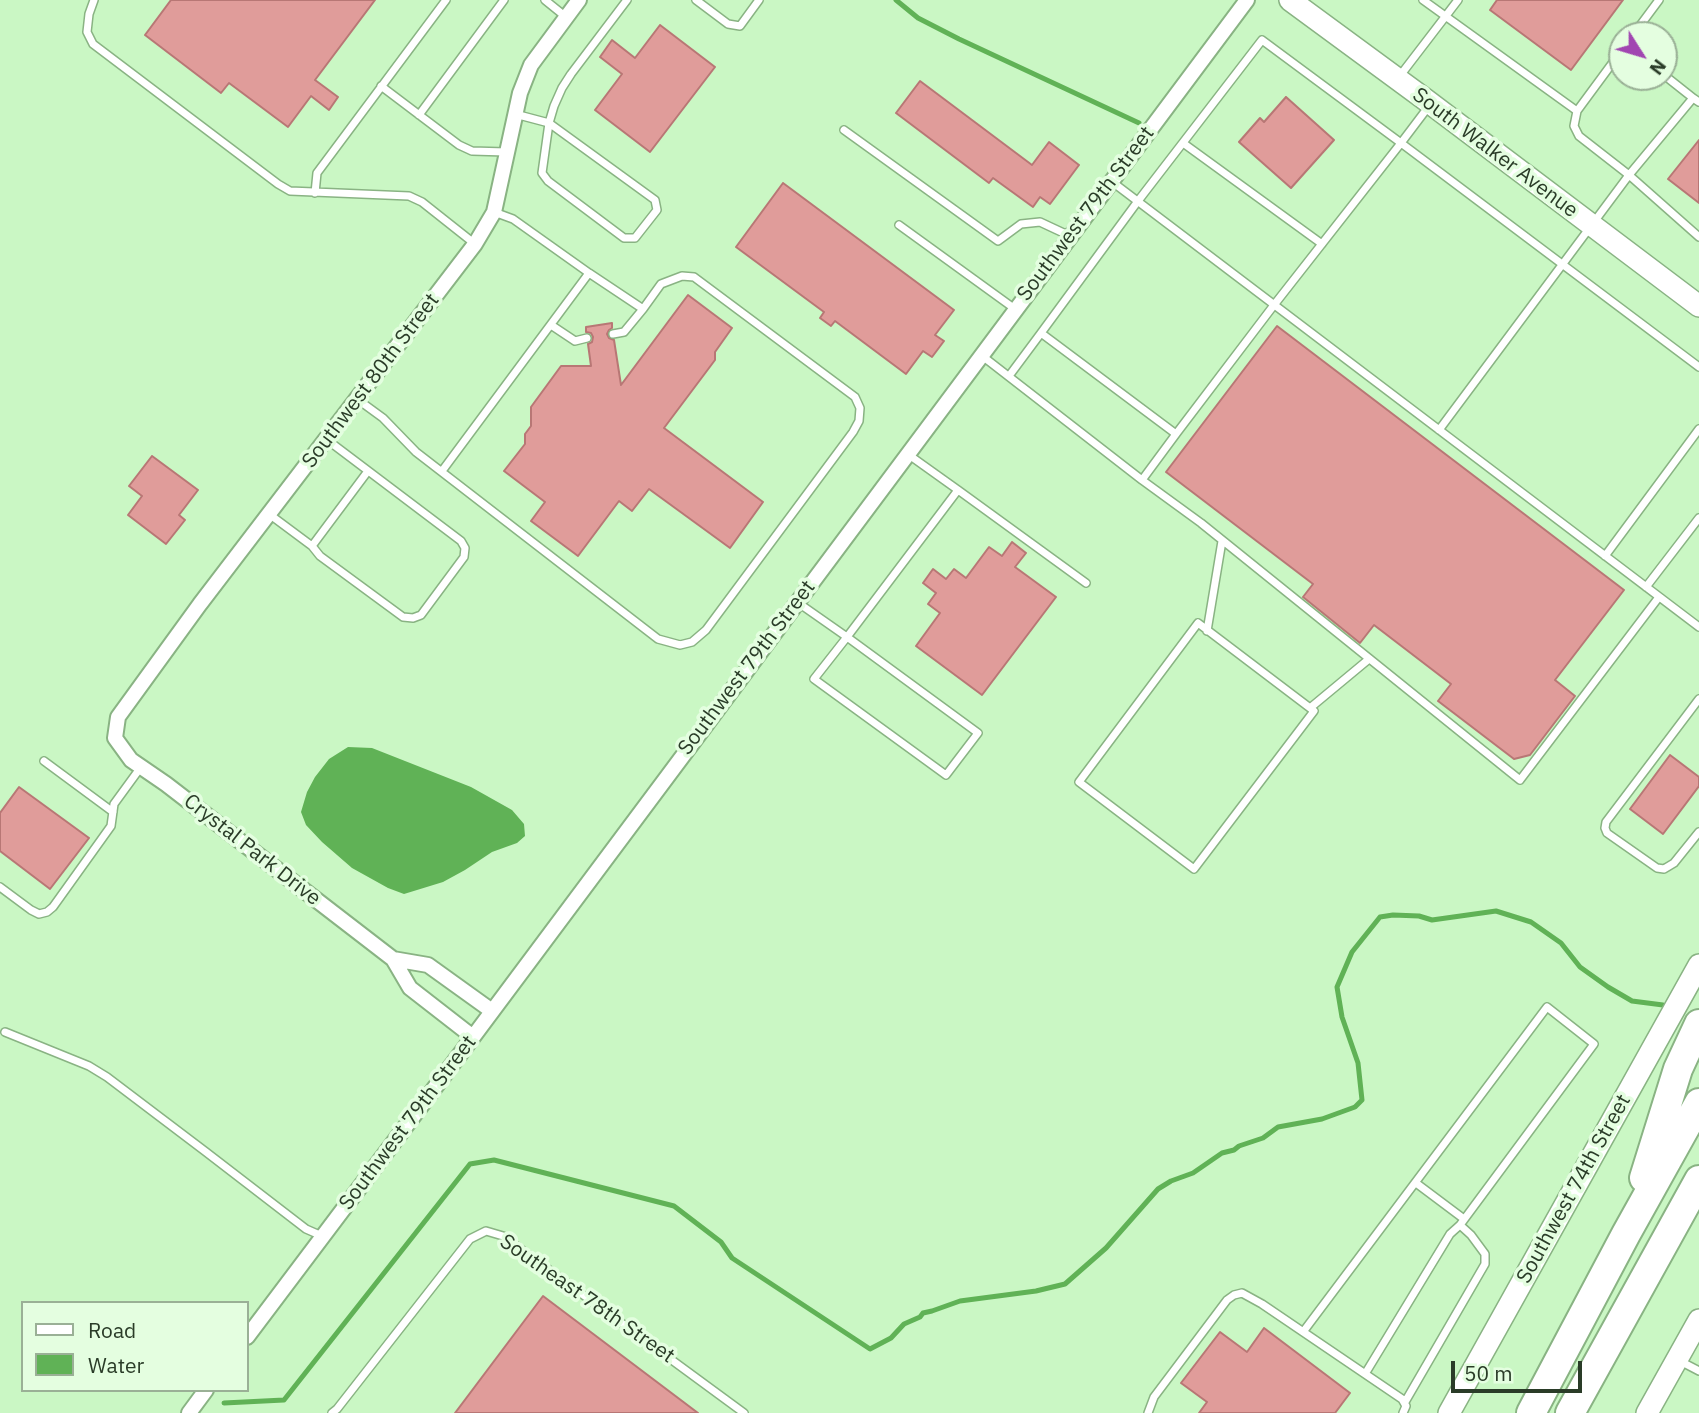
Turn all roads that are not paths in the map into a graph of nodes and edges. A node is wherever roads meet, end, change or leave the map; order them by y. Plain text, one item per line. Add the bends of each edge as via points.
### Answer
1 (94, 0) edge
2 (446, 0) edge
3 (504, 0) edge
4 (545, 0) edge
5 (578, 0) edge
6 (627, 0) edge
7 (696, 0) edge
8 (759, 0) edge
9 (1247, 0) edge
10 (1290, 0) edge
11 (1423, 0) edge
12 (1458, 0) edge
13 (1659, 0) edge
14 (566, 17) junction
15 (1446, 17) junction
16 (1643, 21) edge
17 (1608, 69) edge
18 (1397, 79) junction
19 (381, 86) junction
20 (1678, 86) edge
21 (1696, 100) edge
22 (1431, 104) junction
23 (1577, 111) junction
24 (515, 114) junction
25 (419, 115) junction
26 (549, 123) junction
27 (844, 130) dead end
28 (1183, 143) junction
29 (1401, 144) junction
30 (506, 152) junction
31 (1629, 174) junction
32 (1111, 181) junction
33 (315, 193) junction
34 (1138, 201) junction
35 (494, 212) junction
36 (899, 225) dead end
37 (1592, 226) junction
38 (1070, 236) junction
39 (1699, 237) edge
40 (475, 244) junction
41 (1322, 244) junction
42 (1562, 265) junction
43 (589, 273) junction
44 (1274, 305) junction
45 (1699, 306) edge
46 (643, 309) junction
47 (1015, 309) junction
48 (551, 325) junction
49 (1041, 333) junction
50 (613, 334) dead end
51 (587, 338) dead end
52 (981, 355) junction
53 (1699, 367) edge
54 (1009, 376) junction
55 (357, 398) junction
56 (1699, 429) edge
57 (1439, 430) junction
58 (1176, 434) junction
59 (326, 439) junction
60 (907, 453) junction
61 (368, 471) junction
62 (442, 471) junction
63 (1142, 480) junction
64 (958, 490) junction
65 (269, 514) junction
66 (1699, 518) edge
67 (1223, 541) junction
68 (312, 545) junction
69 (1605, 556) junction
70 (1086, 583) dead end
71 (1646, 587) junction
72 (1659, 597) junction
73 (797, 601) junction
74 (1699, 627) edge
75 (1207, 631) junction
76 (847, 638) junction
77 (1369, 659) junction
78 (1699, 699) edge
79 (1310, 708) junction
80 (115, 738) joint
81 (44, 761) dead end
82 (141, 767) junction
83 (113, 812) junction
84 (1699, 832) edge
85 (0, 887) edge
86 (393, 959) junction
87 (1699, 965) edge
88 (492, 1011) junction
89 (1699, 1024) edge
90 (5, 1032) dead end
91 (474, 1037) junction
92 (1699, 1103) edge
93 (1699, 1180) edge
94 (1416, 1183) junction
95 (1699, 1214) edge
96 (1462, 1222) junction
97 (1626, 1234) junction
98 (323, 1236) junction
99 (1648, 1272) junction
100 (1699, 1320) edge
101 (1303, 1332) junction
102 (248, 1336) edge
103 (1677, 1360) junction
104 (1699, 1371) edge
105 (1366, 1374) junction
106 (205, 1392) edge
107 (1405, 1402) junction
108 (189, 1413) edge
109 (332, 1413) edge
110 (744, 1413) edge
111 (1148, 1413) edge
112 (1403, 1413) edge
113 (1449, 1413) edge
114 (1531, 1413) edge
115 (1570, 1413) edge
116 (1647, 1413) edge

1 - 33 lane via 87,32 93,44 278,184 290,191
2 - 19 lane
3 - 25 lane
4 - 14 lane
5 - 14 street, Southwest 80th Street
6 - 26 lane via 570,74
7 - 8 lane via 728,24 740,26
9 - 32 street, Southwest 79th Street
10 - 18 main road, South Walker Avenue
11 - 15 lane
12 - 15 lane
13 - 16 lane
14 - 24 street, Southwest 80th Street via 531,65
15 - 18 lane
15 - 23 lane
17 - 23 lane
18 - 22 main road, South Walker Avenue
19 - 25 lane
19 - 33 lane via 317,173
20 - 21 lane
21 - 31 lane
22 - 29 lane
22 - 37 main road, South Walker Avenue
23 - 31 lane via 1574,126 1579,136
24 - 26 lane
24 - 30 street, Southwest 80th Street
25 - 30 lane via 472,151
26 - 26 lane via 542,173 624,238 635,238 657,211 655,200
27 - 38 lane via 998,242 1021,224 1040,222
28 - 29 lane via 1262,40
28 - 34 lane
28 - 41 lane
29 - 41 lane
29 - 42 lane
30 - 35 street, Southwest 80th Street
31 - 37 lane
31 - 39 lane
32 - 34 lane
32 - 38 street, Southwest 79th Street
33 - 40 lane via 409,196
34 - 44 lane
34 - 49 lane
35 - 40 street, Southwest 80th Street
35 - 43 lane via 513,219
36 - 47 lane
37 - 42 lane
37 - 45 main road, South Walker Avenue
38 - 47 street, Southwest 79th Street
40 - 55 street, Southwest 80th Street
41 - 44 lane
42 - 53 lane
42 - 57 lane
43 - 46 lane
43 - 48 lane
44 - 57 lane
44 - 58 lane
46 - 50 lane via 624,332
46 - 62 lane via 662,284 681,276 694,277 855,397 860,408 853,432 706,630 692,642 680,645 659,639
47 - 52 street, Southwest 79th Street
48 - 51 lane via 575,341
48 - 62 lane
49 - 54 lane
49 - 58 lane
52 - 54 lane
52 - 60 street, Southwest 79th Street
54 - 63 lane
55 - 59 street, Southwest 80th Street
55 - 62 lane
56 - 69 lane
57 - 69 lane
58 - 63 lane
59 - 61 lane
59 - 65 street, Southwest 80th Street
60 - 64 lane
60 - 73 street, Southwest 79th Street
61 - 68 lane
61 - 68 lane via 465,548 464,557 421,615 404,617 320,556
63 - 67 lane
64 - 70 lane
64 - 76 lane
65 - 68 lane
65 - 80 street, Southwest 80th Street via 118,717
66 - 71 lane
67 - 75 lane
67 - 77 lane
69 - 71 lane
71 - 72 lane
72 - 74 lane
72 - 77 lane via 1520,780
73 - 76 lane
73 - 88 street, Southwest 79th Street
75 - 79 lane
75 - 79 lane via 1198,623 1079,782 1194,869 1314,711
76 - 76 lane via 978,733 946,775 814,679
77 - 79 lane
78 - 84 lane via 1605,828 1664,869
80 - 82 street, Crystal Park Drive
81 - 83 lane
82 - 83 lane
82 - 86 street, Crystal Park Drive
83 - 85 lane via 111,826 47,912 39,914
86 - 88 street, Crystal Park Drive via 428,965
86 - 91 street, Crystal Park Drive via 410,988
87 - 113 main road, Southwest 74th Street
88 - 91 street, Southwest 79th Street
89 - 97 highway via 1678,1069
90 - 98 lane via 89,1066 306,1229
91 - 98 street, Southwest 79th Street
92 - 97 highway
93 - 99 highway
94 - 96 lane
94 - 96 lane via 1547,1007 1594,1044
94 - 101 lane
95 - 99 highway
96 - 105 lane via 1450,1234
96 - 107 lane via 1485,1254 1485,1264
97 - 114 highway
98 - 102 street, Southwest 79th Street
99 - 115 highway
100 - 103 main road
101 - 105 lane
101 - 111 lane via 1249,1296 1234,1295 1154,1397
103 - 104 lane
103 - 116 main road
105 - 107 lane
106 - 108 street
107 - 112 lane
109 - 110 lane, Southeast 78th Street via 470,1240 486,1231 503,1236

